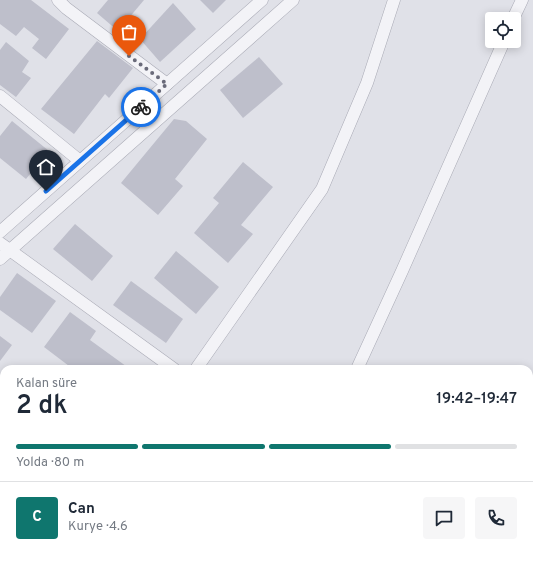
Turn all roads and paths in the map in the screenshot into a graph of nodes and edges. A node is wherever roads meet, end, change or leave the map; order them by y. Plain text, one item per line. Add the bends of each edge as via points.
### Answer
1 (262, 0) edge
2 (293, 0) edge
3 (394, 0) edge
4 (522, 0) edge
5 (66, 3) edge
6 (516, 12) edge
7 (501, 48) edge
8 (167, 84) junction
9 (0, 96) edge
10 (80, 161) junction
11 (0, 232) edge
12 (3, 251) edge
13 (168, 365) edge
14 (199, 365) edge
15 (359, 365) edge

1 - 8 street
2 - 12 street
3 - 14 street via 367,83 322,189
4 - 6 street
5 - 8 street
7 - 15 street
8 - 10 street
9 - 10 street
10 - 11 street
12 - 13 street

